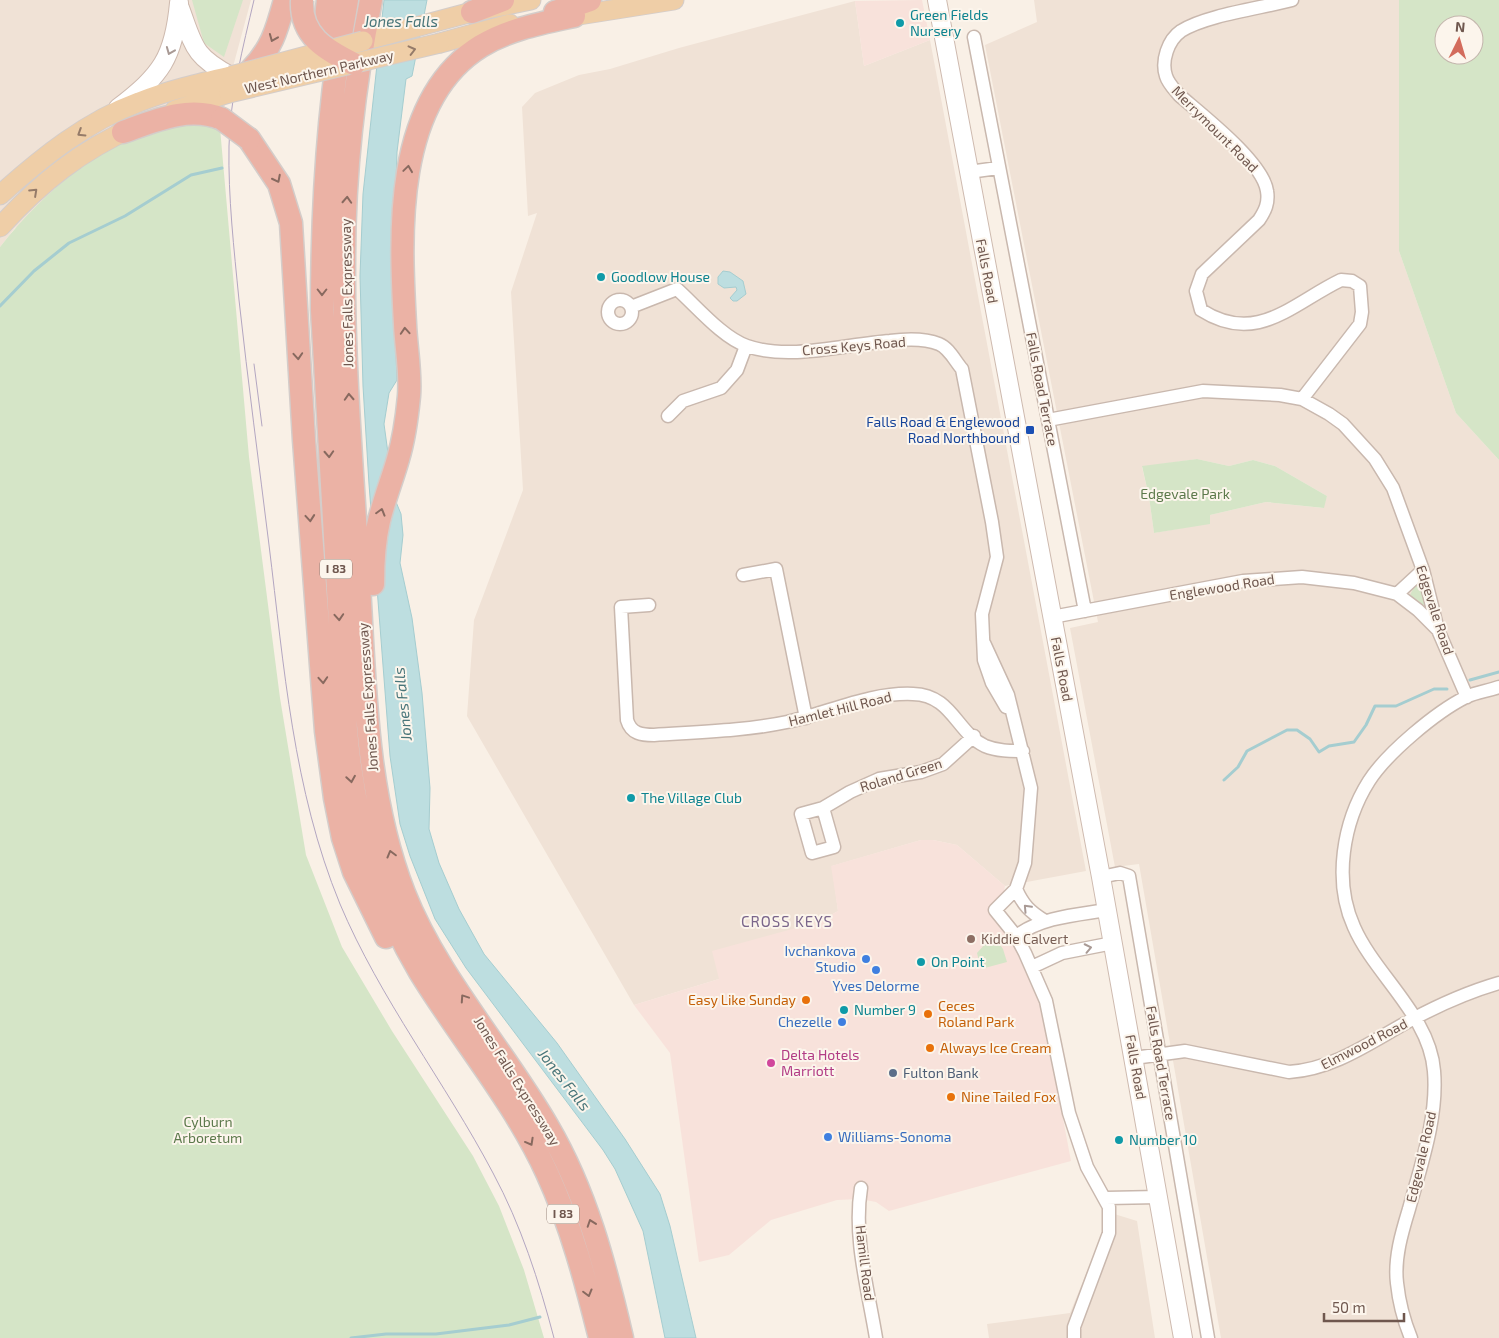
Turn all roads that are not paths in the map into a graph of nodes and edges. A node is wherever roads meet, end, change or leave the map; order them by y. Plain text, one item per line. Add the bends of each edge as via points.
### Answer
1 (285, 0) edge
2 (302, 0) edge
3 (328, 0) edge
4 (347, 0) edge
5 (371, 0) edge
6 (503, 0) edge
7 (531, 0) edge
8 (590, 0) edge
9 (674, 0) edge
10 (936, 0) edge
11 (1292, 0) edge
12 (178, 2) edge
13 (472, 12) junction
14 (574, 16) junction
15 (516, 23) junction
16 (974, 37) dead end
17 (328, 50) junction
18 (354, 64) junction
19 (237, 80) junction
20 (100, 121) junction
21 (123, 132) junction
22 (998, 168) junction
23 (969, 172) junction
24 (0, 195) edge
25 (0, 227) edge
26 (322, 256) junction
27 (631, 307) dead end
28 (746, 346) junction
29 (1302, 399) junction
30 (668, 416) dead end
31 (1048, 420) junction
32 (1423, 570) junction
33 (743, 576) dead end
34 (1397, 594) junction
35 (648, 605) dead end
36 (1085, 611) junction
37 (1052, 617) junction
38 (1438, 630) junction
39 (1499, 687) edge
40 (1467, 697) junction
41 (806, 718) junction
42 (368, 725) junction
43 (974, 736) junction
44 (1023, 752) junction
45 (823, 808) dead end
46 (1101, 877) junction
47 (1016, 889) junction
48 (1107, 910) junction
49 (1045, 921) junction
50 (1016, 936) junction
51 (1113, 943) junction
52 (1032, 967) junction
53 (1499, 983) edge
54 (1414, 1019) junction
55 (1160, 1053) junction
56 (1134, 1058) junction
57 (505, 1100) junction
58 (861, 1188) dead end
59 (1159, 1197) junction
60 (1106, 1198) junction
61 (600, 1338) edge
62 (622, 1338) edge
63 (876, 1338) edge
64 (1074, 1338) edge
65 (1183, 1338) edge
66 (1208, 1338) edge
67 (1412, 1338) edge

1 -> 19 highway via 265,56
2 - 17 highway, bridge via 307,27
3 - 26 highway via 316,126
4 - 26 highway, Jones Falls Expressway / I 83 via 331,113
42 -> 5 highway, Jones Falls Expressway / I 83 via 346,351 344,257 349,153
6 - 13 highway
7 - 13 main road, West Northern Parkway
8 - 15 highway
9 - 14 main road, West Northern Parkway
10 - 23 main road, Falls Road
11 - 29 street, Merrymount Road via 1211,19 1181,31 1170,44 1164,67 1170,84 1179,95 1253,162 1268,193 1265,211 1259,220 1202,274 1196,291 1201,310 1221,322 1232,324 1270,320 1341,280 1360,286 1360,324
12 - 19 main road via 192,42 201,56
12 -> 20 main road via 174,39 166,61 130,98
13 - 17 main road, West Northern Parkway, bridge
14 - 15 main road, West Northern Parkway
42 -> 14 highway via 373,560 379,519 403,442 409,380 404,201 410,155 422,118 444,79 459,62 480,46 525,27
18 -> 15 main road, West Northern Parkway, bridge
16 - 22 street, Falls Road Terrace
17 - 18 highway, bridge
17 - 19 main road, West Northern Parkway, bridge
18 - 19 main road, West Northern Parkway, bridge
19 - 20 main road, West Northern Parkway via 139,102
19 - 21 main road, West Northern Parkway
20 -> 24 main road, West Northern Parkway via 43,158
25 -> 21 main road, West Northern Parkway via 59,170 90,148
21 -> 57 highway, bridge via 178,115 208,114 242,132 280,184 291,223 326,731 343,838 354,872 389,943 413,981
22 - 23 street
22 - 31 street, Falls Road Terrace
23 - 37 main road, Falls Road
26 -> 57 highway, Jones Falls Expressway / I 83 via 323,362 346,729 362,834 371,867 401,938
27 - 28 street, Cross Keys Road via 677,289 722,331
28 - 30 street via 737,370 721,388 683,400
28 - 44 street, Cross Keys Road via 781,353 906,340 940,345 962,369 997,557 982,614 987,671 1012,715
29 - 31 street, Edgevale Road via 1280,394 1203,391
29 - 32 street, Edgevale Road via 1343,424 1375,459 1393,488
31 - 36 street, Falls Road Terrace
32 - 34 street
32 - 38 street, Edgevale Road
33 - 41 street via 776,569
34 - 36 street, Englewood Road via 1326,578 1273,578
34 - 38 street, Englewood Road
35 - 41 street, Hamlet Hill Road via 621,607 627,720 637,733 746,728
36 - 37 street, Englewood Road
37 - 46 main road, Falls Road
38 - 40 street, Edgevale Road
39 - 40 street
40 - 54 street, Edgevale Road via 1434,718 1376,771 1359,800 1345,846 1342,876 1353,926
41 - 43 street, Hamlet Hill Road via 891,695 913,694 936,699
62 -> 42 highway, Jones Falls Expressway / I 83 via 597,1241 568,1164 524,1089 440,962 405,896 384,827
43 - 44 street, Hamlet Hill Road via 985,746
43 - 45 street, Roland Green via 943,764 921,772 879,779
44 - 47 street, Cross Keys Road via 1031,788 1025,863
46 - 48 main road, Falls Road
46 - 55 street, Falls Road Terrace via 1120,873 1129,876
49 -> 47 street via 1024,906
47 - 50 street, Cross Keys Road via 995,910
48 - 49 street
48 - 51 main road, Falls Road
49 - 50 street
50 - 52 street, Cross Keys Road
52 -> 51 street via 1062,953
51 - 56 main road, Falls Road
52 - 60 street, Cross Keys Road via 1050,1015 1069,1113 1087,1167
53 - 54 street, Elmwood Road via 1451,1000
54 - 55 street, Elmwood Road via 1334,1062 1304,1071 1289,1072 1194,1052
54 - 67 street, Edgevale Road via 1431,1052 1434,1085 1428,1136 1400,1241 1397,1266 1400,1299
55 - 56 street, Elmwood Road
55 - 66 street, Falls Road Terrace
56 - 59 main road, Falls Road
57 -> 61 highway, Jones Falls Expressway / I 83 via 547,1172 575,1247
58 - 63 street, Hamill Road via 858,1206 861,1251
59 - 60 street
59 - 65 main road, Falls Road
60 - 64 street, Cross Keys Road via 1109,1232 1074,1327

